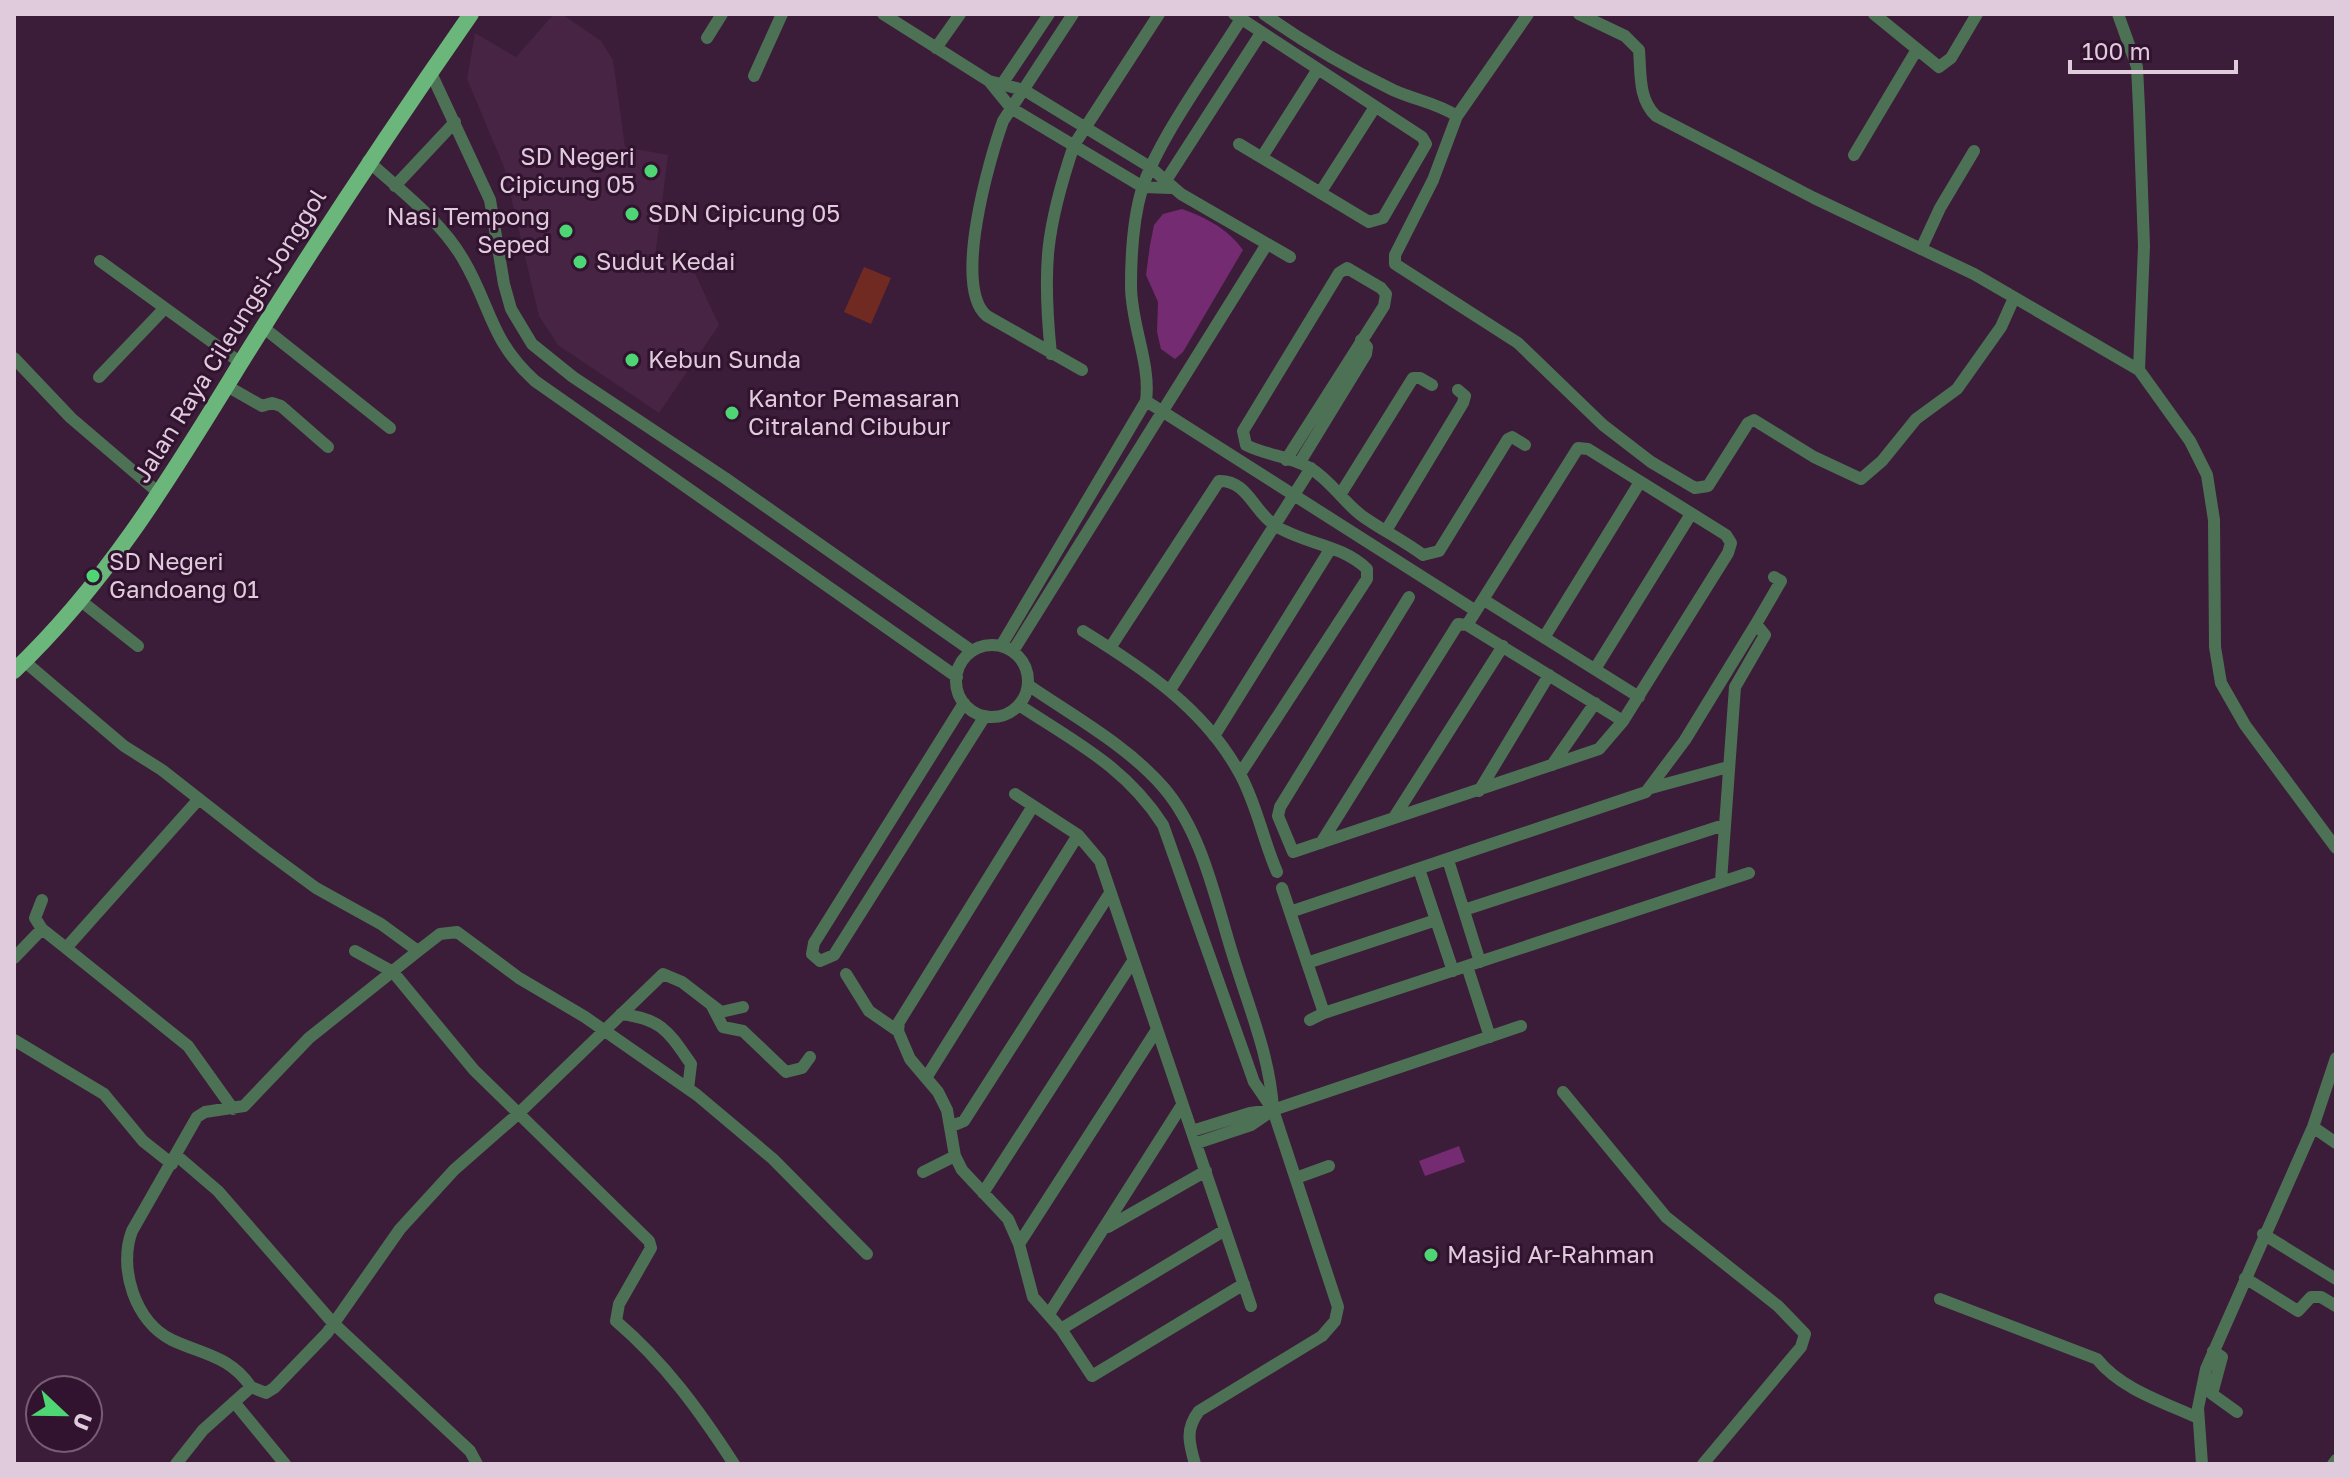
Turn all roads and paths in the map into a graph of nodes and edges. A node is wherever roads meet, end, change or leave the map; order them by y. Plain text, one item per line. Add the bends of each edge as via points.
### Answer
1 (471, 14) edge
2 (722, 14) edge
3 (782, 14) edge
4 (883, 14) edge
5 (960, 14) edge
6 (1049, 14) edge
7 (1073, 14) edge
8 (1159, 14) edge
9 (1264, 14) edge
10 (1528, 14) edge
11 (1579, 14) edge
12 (1874, 14) edge
13 (1977, 14) edge
14 (2118, 14) edge
15 (1238, 17) edge
16 (1261, 33) junction
17 (707, 38) dead end
18 (936, 48) junction
19 (1916, 51) junction
20 (1318, 69) junction
21 (431, 73) junction
22 (754, 76) dead end
23 (997, 85) junction
24 (1024, 90) junction
25 (1375, 107) junction
26 (1011, 108) junction
27 (1457, 116) junction
28 (455, 122) junction
29 (1084, 129) junction
30 (1239, 144) dead end
31 (1074, 145) junction
32 (1974, 151) dead end
33 (1854, 155) dead end
34 (1262, 157) junction
35 (368, 161) junction
36 (1150, 167) junction
37 (395, 186) junction
38 (1166, 186) junction
39 (1143, 187) junction
40 (1320, 193) junction
41 (1267, 244) junction
42 (1921, 249) junction
43 (1290, 257) dead end
44 (100, 261) dead end
45 (2014, 298) junction
46 (164, 309) junction
47 (264, 328) junction
48 (1361, 340) junction
49 (1051, 354) junction
50 (14, 358) edge
51 (241, 363) junction
52 (1082, 370) dead end
53 (2139, 370) junction
54 (99, 377) dead end
55 (1432, 385) dead end
56 (227, 386) junction
57 (1458, 390) dead end
58 (1146, 401) junction
59 (1164, 413) junction
60 (390, 428) dead end
61 (671, 443) junction
62 (1525, 445) dead end
63 (328, 447) dead end
64 (1286, 460) junction
65 (1306, 465) junction
66 (657, 466) junction
67 (1640, 482) junction
68 (160, 494) junction
69 (1340, 495) junction
70 (1294, 496) junction
71 (753, 499) junction
72 (1691, 514) junction
73 (736, 521) junction
74 (1275, 526) junction
75 (1387, 529) junction
76 (1331, 548) junction
77 (1774, 577) dead end
78 (1031, 595) junction
79 (1409, 597) dead end
80 (1484, 600) junction
81 (81, 601) junction
82 (1043, 603) junction
83 (1476, 611) junction
84 (1756, 624) junction
85 (1467, 625) junction
86 (1083, 631) dead end
87 (1545, 636) junction
88 (138, 646) dead end
89 (1503, 646) junction
90 (1110, 648) junction
91 (1007, 649) junction
92 (972, 651) junction
93 (19, 666) edge
94 (1595, 669) junction
95 (1549, 675) junction
96 (957, 677) junction
97 (1722, 680) junction
98 (1028, 685) junction
99 (1735, 687) junction
100 (1170, 690) junction
101 (1639, 697) junction
102 (964, 703) junction
103 (1595, 703) junction
104 (1019, 705) junction
105 (985, 716) junction
106 (1623, 721) junction
107 (1214, 736) junction
108 (1552, 765) junction
109 (1728, 767) junction
110 (1240, 774) junction
111 (1651, 788) junction
112 (1479, 791) junction
113 (1015, 794) dead end
114 (198, 800) junction
115 (1033, 806) junction
116 (1395, 816) junction
117 (1724, 825) junction
118 (1078, 835) junction
119 (1321, 843) junction
120 (2336, 848) edge
121 (1448, 860) junction
122 (1419, 869) junction
123 (1277, 872) dead end
124 (1749, 873) dead end
125 (1721, 881) junction
126 (1282, 888) dead end
127 (1110, 893) junction
128 (42, 900) dead end
129 (1464, 910) junction
130 (1290, 912) junction
131 (1436, 920) junction
132 (42, 929) junction
133 (66, 948) junction
134 (355, 951) dead end
135 (418, 951) junction
136 (14, 958) edge
137 (1133, 961) junction
138 (1480, 962) junction
139 (1307, 963) junction
140 (1467, 966) junction
141 (1453, 971) junction
142 (393, 972) junction
143 (846, 974) dead end
144 (712, 1006) junction
145 (743, 1007) dead end
146 (1324, 1013) junction
147 (621, 1014) junction
148 (1310, 1020) dead end
149 (1521, 1026) dead end
150 (602, 1031) junction
151 (898, 1031) junction
152 (1156, 1031) junction
153 (1490, 1037) junction
154 (14, 1040) edge
155 (810, 1057) dead end
156 (2336, 1058) edge
157 (926, 1078) junction
158 (688, 1089) junction
159 (1563, 1092) dead end
160 (1182, 1105) junction
161 (233, 1109) junction
162 (1273, 1110) junction
163 (519, 1113) junction
164 (952, 1126) junction
165 (2313, 1127) junction
166 (1194, 1137) junction
167 (2336, 1143) edge
168 (955, 1156) junction
169 (174, 1159) junction
170 (1329, 1166) dead end
171 (1206, 1171) junction
172 (923, 1172) dead end
173 (1296, 1178) junction
174 (983, 1193) junction
175 (1103, 1229) junction
176 (1225, 1230) junction
177 (2263, 1234) junction
178 (1019, 1244) junction
179 (867, 1254) dead end
180 (2245, 1278) junction
181 (2336, 1279) edge
182 (1244, 1284) junction
183 (1940, 1299) dead end
184 (1251, 1306) dead end
185 (2336, 1306) edge
186 (1049, 1314) junction
187 (333, 1323) junction
188 (1061, 1329) junction
189 (2213, 1351) junction
190 (251, 1387) junction
191 (234, 1402) junction
192 (2237, 1412) dead end
193 (2198, 1418) junction
194 (176, 1464) edge
195 (285, 1464) edge
196 (477, 1464) edge
197 (734, 1464) edge
198 (1195, 1464) edge
199 (1703, 1464) edge
200 (2202, 1464) edge

1 - 21 main road, Jalan Raya Cileungsi-Jonggol
2 - 17 street
3 - 22 street
4 - 18 street
5 - 18 street
6 - 23 street
7 - 24 street
8 - 29 street
9 - 27 street via 1396,92
10 - 27 street
11 - 42 street via 1625,36 1639,50 1642,95 1656,116
12 - 19 street
13 - 19 street via 1942,67
14 - 53 street via 2138,81 2144,246
15 - 16 street
15 - 36 street
16 - 20 street
16 - 38 street
18 - 23 street
19 - 33 street
20 - 25 street
20 - 34 street
21 - 28 street
21 - 35 main road, Jalan Raya Cileungsi-Jonggol
23 - 24 street
23 - 26 street
24 - 26 street
24 - 29 street
25 - 40 street
25 - 40 street via 1426,144 1383,218 1369,222
26 - 31 street
26 - 49 street via 987,172 973,291 987,316
27 - 45 street via 1395,264 1518,343 1603,425 1695,488 1708,486 1754,420 1861,479 1916,419 1957,389 2001,327
28 - 37 street
28 - 61 street via 490,200 504,284 522,330 545,357
29 - 31 street
29 - 36 street
30 - 34 street
31 - 39 street
31 - 49 street via 1046,248
32 - 42 street
34 - 40 street
35 - 37 street
35 - 47 main road, Jalan Raya Cileungsi-Jonggol
36 - 38 street
36 - 39 street
37 - 66 street via 463,258 494,332 515,362
38 - 39 street
38 - 41 street
39 - 58 street via 1131,288 1148,385
41 - 43 street
41 - 59 street
42 - 45 street
44 - 46 street
45 - 53 street
46 - 51 street
46 - 54 street
47 - 51 main road, Jalan Raya Cileungsi-Jonggol
47 - 60 street
48 - 64 street
48 - 64 street via 1386,294 1347,268 1339,273 1243,431 1246,445
48 - 65 street via 1366,354
49 - 52 street
50 - 68 street via 71,418
51 - 56 main road, Jalan Raya Cileungsi-Jonggol
53 - 120 street via 2190,441 2207,475 2221,683 2245,725
55 - 69 street via 1413,378
56 - 63 street via 262,406 281,406
56 - 68 main road, Jalan Raya Cileungsi-Jonggol
57 - 75 street via 1465,396 1463,403
58 - 59 street
58 - 78 street
59 - 70 street
59 - 82 street
61 - 66 street
61 - 71 street
62 - 75 street via 1508,439 1439,551 1423,555
64 - 65 street
65 - 69 street
65 - 70 street
66 - 73 street
67 - 72 street
67 - 80 street via 1578,448
67 - 87 street
68 - 81 main road, Jalan Raya Cileungsi-Jonggol
69 - 75 street
70 - 74 street
70 - 83 street
71 - 73 street
71 - 92 street
72 - 94 street
72 - 101 street via 1731,543
73 - 96 street
74 - 76 street
74 - 90 street via 1241,487 1219,481
74 - 100 street
76 - 107 street
76 - 110 street via 1360,562 1367,579
77 - 84 street via 1781,581
78 - 82 street
78 - 91 street
79 - 119 street via 1280,807 1278,816 1293,852
80 - 83 street
80 - 87 street
81 - 88 street
81 - 93 main road, Jalan Raya Cileungsi-Jonggol
82 - 91 street
83 - 85 street
84 - 97 street
84 - 99 street via 1765,635
85 - 89 street
85 - 119 street via 1453,628
86 - 90 street
87 - 94 street
89 - 95 street
89 - 116 street
90 - 100 street
91 - 92 street via 986,645
91 - 98 street via 1026,669
92 - 96 street
93 - 114 street
94 - 101 street
95 - 103 street
95 - 112 street
96 - 102 street
97 - 99 street
97 - 111 street
98 - 104 street
98 - 162 street via 1135,761 1164,788 1183,816 1214,894 1271,1076
99 - 109 street
100 - 107 street
101 - 106 street
102 - 105 street
102 - 105 street via 814,943 812,954 820,961 834,955
103 - 106 street
103 - 108 street
104 - 105 street via 1003,715
104 - 162 street via 1123,774 1163,825 1254,1082
106 - 108 street via 1599,749
107 - 110 street
108 - 112 street
109 - 111 street
109 - 117 street
110 - 123 street
111 - 121 street
112 - 116 street
113 - 115 street
114 - 133 street
114 - 135 street via 316,888
115 - 118 street
115 - 151 street
116 - 119 street
117 - 125 street
117 - 129 street
118 - 127 street via 1100,861
118 - 157 street
121 - 122 street
121 - 129 street
122 - 130 street
122 - 131 street
124 - 125 street
125 - 138 street
126 - 130 street
127 - 137 street
127 - 164 street via 964,1121
128 - 132 street via 35,918
129 - 138 street
130 - 139 street
131 - 139 street
131 - 141 street
132 - 133 street
132 - 136 street
133 - 161 street via 188,1046
134 - 142 street
135 - 142 street
135 - 150 street via 440,934 457,932
137 - 152 street
137 - 174 street
138 - 140 street
139 - 146 street
140 - 141 street
140 - 153 street
141 - 146 street
142 - 161 street via 309,1038 258,1094
142 - 163 street via 474,1070
143 - 151 street via 869,1011
144 - 145 street via 728,1013
144 - 147 street via 663,974
144 - 155 street via 723,1027 743,1031 786,1072 802,1068
146 - 148 street
147 - 150 street
147 - 158 street via 661,1024 691,1064
149 - 153 street
150 - 158 street
150 - 163 street
151 - 157 street via 910,1059
152 - 160 street
152 - 178 street
153 - 162 street
154 - 169 street via 104,1094 143,1141
156 - 165 street
157 - 164 street
158 - 179 street via 773,1159
159 - 199 street via 1666,1217 1778,1306 1805,1334 1801,1347
160 - 166 street
160 - 175 street
161 - 169 street via 201,1113
162 - 166 street via 1251,1125
162 - 173 street
163 - 187 street via 454,1170 400,1229
163 - 197 street via 650,1242 616,1321 656,1355
164 - 168 street
165 - 167 street
165 - 177 street
166 - 171 street
168 - 172 street
168 - 174 street
169 - 187 street via 218,1191
169 - 190 street via 128,1241 127,1281 159,1332 223,1359
170 - 173 street
171 - 175 street
171 - 176 street
173 - 198 street via 1334,1290 1335,1321 1322,1336 1199,1411 1190,1423
174 - 178 street via 1008,1219
175 - 186 street
176 - 182 street
176 - 188 street
177 - 180 street
177 - 181 street
178 - 186 street via 1033,1297
180 - 185 street via 2298,1311 2311,1297
180 - 189 street
182 - 184 street
182 - 188 street via 1092,1376
183 - 193 street via 2097,1359 2112,1377
186 - 188 street
187 - 190 street via 274,1388 266,1393
187 - 196 street via 470,1451
189 - 192 street via 2222,1357 2212,1394
189 - 193 street via 2201,1385
190 - 191 street
191 - 194 street
191 - 195 street
193 - 200 street

